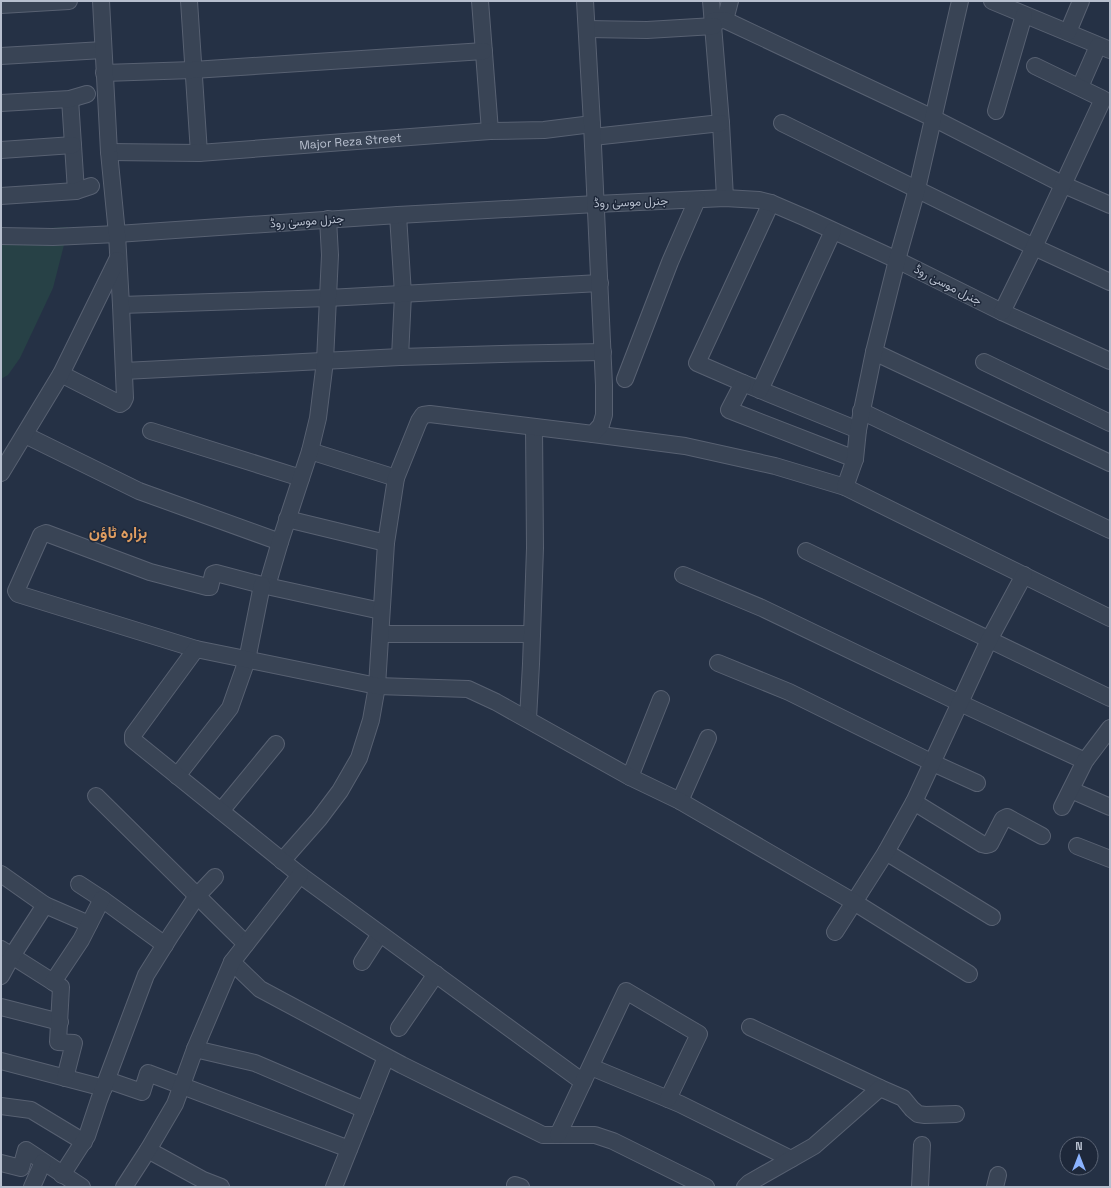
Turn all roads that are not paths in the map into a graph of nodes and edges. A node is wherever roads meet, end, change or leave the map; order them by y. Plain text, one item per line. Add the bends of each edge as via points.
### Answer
1 (69, 1) edge
2 (101, 1) edge
3 (189, 1) edge
4 (480, 1) edge
5 (585, 1) edge
6 (711, 1) edge
7 (730, 1) edge
8 (960, 1) edge
9 (992, 1) edge
10 (1081, 1) edge
11 (1, 5) edge
12 (1024, 15) junction
13 (717, 22) junction
14 (587, 30) junction
15 (1068, 32) junction
16 (1104, 48) edge
17 (103, 50) junction
18 (484, 51) junction
19 (1, 56) edge
20 (1035, 66) dead end
21 (193, 70) junction
22 (104, 73) junction
23 (1080, 88) junction
24 (87, 94) dead end
25 (70, 99) junction
26 (1, 103) edge
27 (996, 111) dead end
28 (933, 118) junction
29 (721, 123) junction
30 (782, 123) dead end
31 (593, 130) junction
32 (490, 131) junction
33 (73, 145) junction
34 (1, 150) edge
35 (109, 152) junction
36 (199, 153) junction
37 (1064, 185) junction
38 (917, 189) junction
39 (1, 196) edge
40 (725, 198) junction
41 (697, 200) junction
42 (771, 203) junction
43 (596, 204) junction
44 (1110, 206) edge
45 (398, 215) junction
46 (328, 219) junction
47 (833, 231) junction
48 (117, 234) junction
49 (1, 236) edge
50 (1034, 247) junction
51 (118, 259) junction
52 (897, 260) junction
53 (1110, 282) edge
54 (600, 283) junction
55 (403, 294) junction
56 (328, 298) junction
57 (121, 305) junction
58 (1002, 312) junction
59 (603, 352) junction
60 (874, 352) junction
61 (400, 357) junction
62 (325, 361) junction
63 (984, 362) dead end
64 (1110, 362) edge
65 (124, 371) junction
66 (61, 374) junction
67 (625, 379) dead end
68 (743, 383) junction
69 (760, 390) junction
70 (861, 412) junction
71 (1110, 423) edge
72 (534, 427) junction
73 (858, 430) junction
74 (151, 431) dead end
75 (594, 434) junction
76 (25, 435) junction
77 (310, 451) junction
78 (856, 459) junction
79 (1110, 463) edge
80 (1, 473) edge
81 (301, 478) junction
82 (396, 478) junction
83 (845, 487) junction
84 (287, 519) junction
85 (1110, 530) edge
86 (280, 542) junction
87 (386, 543) junction
88 (806, 551) dead end
89 (684, 575) dead end
90 (1024, 575) junction
91 (264, 585) junction
92 (381, 611) junction
93 (1110, 618) edge
94 (381, 634) junction
95 (532, 634) junction
96 (989, 640) junction
97 (196, 649) junction
98 (247, 660) junction
99 (718, 663) dead end
100 (377, 686) junction
101 (1110, 698) edge
102 (661, 699) dead end
103 (960, 703) junction
104 (528, 719) junction
105 (1110, 728) edge
106 (708, 738) dead end
107 (276, 744) dead end
108 (1085, 761) junction
109 (932, 763) junction
110 (177, 776) junction
111 (630, 776) junction
112 (977, 783) dead end
113 (1071, 790) junction
114 (96, 796) dead end
115 (680, 801) junction
116 (914, 802) junction
117 (1062, 807) dead end
118 (1110, 807) edge
119 (221, 811) junction
120 (1042, 836) dead end
121 (1077, 846) dead end
122 (886, 852) junction
123 (1110, 860) edge
124 (282, 861) junction
125 (1, 874) edge
126 (300, 876) junction
127 (215, 877) dead end
128 (79, 884) dead end
129 (197, 896) junction
130 (102, 899) junction
131 (854, 902) junction
132 (45, 905) junction
133 (992, 917) dead end
134 (89, 924) junction
135 (835, 932) dead end
136 (380, 934) junction
137 (246, 944) junction
138 (165, 945) junction
139 (6, 952) edge
140 (232, 962) junction
141 (362, 962) dead end
142 (436, 974) junction
143 (968, 974) dead end
144 (1, 976) edge
145 (53, 982) junction
146 (1, 1007) edge
147 (60, 1022) junction
148 (750, 1027) dead end
149 (399, 1028) dead end
150 (195, 1049) junction
151 (386, 1057) junction
152 (1, 1061) edge
153 (591, 1067) junction
154 (65, 1078) junction
155 (583, 1082) junction
156 (105, 1084) junction
157 (182, 1085) junction
158 (880, 1088) junction
159 (668, 1099) junction
160 (1, 1106) edge
161 (365, 1110) junction
162 (956, 1114) dead end
163 (558, 1135) junction
164 (84, 1142) junction
165 (922, 1145) dead end
166 (349, 1149) junction
167 (148, 1150) junction
168 (791, 1159) junction
169 (43, 1162) junction
170 (1, 1163) edge
171 (62, 1175) junction
172 (188, 1180) edge
173 (32, 1187) edge
174 (82, 1187) edge
175 (124, 1187) edge
176 (222, 1187) edge
177 (334, 1187) edge
178 (706, 1187) edge
179 (745, 1187) edge
180 (920, 1187) edge

1 - 11 street
2 - 17 street
3 - 21 street
4 - 18 street
5 - 14 street
6 - 13 street
7 - 13 street
8 - 28 street
9 - 12 street
10 - 15 street
12 - 15 street
12 - 27 street
13 - 14 street via 647,30
13 - 28 street
13 - 29 street
14 - 31 street
15 - 16 street
16 - 23 street
17 - 19 street
17 - 22 street
18 - 21 street
18 - 32 street
20 - 23 street
21 - 22 street
21 - 36 street
22 - 35 street
23 - 37 street via 1103,99
24 - 25 street
25 - 26 street
25 - 33 street
28 - 37 street
28 - 38 street
29 - 31 street, Major Reza Street
29 - 40 street
30 - 38 street
31 - 32 street, Major Reza Street
31 - 43 street
32 - 36 street, Major Reza Street
33 - 34 street
33 - 39 street via 83,188
35 - 36 street, Major Reza Street
35 - 48 street
37 - 44 street
37 - 50 street
38 - 50 street
38 - 52 street
40 - 41 street, جنرل موسیٰ روڈ
40 - 42 street, جنرل موسیٰ روڈ
41 - 43 street, جنرل موسیٰ روڈ
41 - 67 street
42 - 47 street, جنرل موسیٰ روڈ
42 - 68 street via 697,362
43 - 45 street, جنرل موسیٰ روڈ
43 - 54 street
45 - 46 street, جنرل موسیٰ روڈ
45 - 55 street
46 - 48 street, جنرل موسیٰ روڈ
46 - 56 street
47 - 52 street, جنرل موسیٰ روڈ
47 - 69 street
48 - 49 street, جنرل موسیٰ روڈ
48 - 51 street
50 - 53 street
50 - 58 street
51 - 57 street
51 - 66 street
52 - 58 street, جنرل موسیٰ روڈ
52 - 60 street
54 - 55 street
54 - 59 street
55 - 56 street
55 - 61 street
56 - 57 street
56 - 62 street
57 - 65 street
58 - 64 street, جنرل موسیٰ روڈ
59 - 61 street
59 - 75 street via 604,415 601,425
60 - 70 street
60 - 79 street
61 - 62 street
62 - 65 street
62 - 77 street via 318,418
63 - 71 street
65 - 66 street via 125,398 120,404
66 - 76 street
68 - 69 street
68 - 78 street via 729,410
69 - 73 street
70 - 73 street
70 - 85 street
72 - 75 street
72 - 82 street via 423,415
72 - 95 street
73 - 78 street
74 - 81 street
75 - 83 street via 685,446 775,466
76 - 80 street
76 - 86 street via 139,491
77 - 81 street
77 - 82 street
78 - 83 street
81 - 84 street
82 - 87 street
83 - 90 street
84 - 86 street
84 - 87 street
86 - 91 street
87 - 92 street
88 - 96 street
89 - 103 street via 762,608
90 - 93 street
90 - 96 street
91 - 92 street
91 - 97 street via 216,573 213,574 210,587 207,587 150,572 46,533 41,535 16,591 18,594
91 - 98 street
92 - 94 street
94 - 95 street
94 - 100 street
95 - 104 street
96 - 101 street
96 - 103 street
97 - 98 street
97 - 110 street via 133,735 133,740
98 - 100 street
98 - 110 street via 230,708
99 - 109 street via 789,692
100 - 104 street via 468,689
100 - 124 street via 371,720 358,758 340,791
102 - 111 street
103 - 108 street
103 - 109 street
104 - 111 street
105 - 108 street
106 - 115 street
107 - 119 street
108 - 113 street
109 - 112 street
109 - 116 street
110 - 119 street
111 - 115 street
113 - 117 street
113 - 118 street
114 - 129 street
115 - 131 street
116 - 120 street via 982,844 990,844 1003,819 1007,817
116 - 122 street
119 - 124 street
121 - 123 street
122 - 131 street
122 - 133 street
124 - 126 street
125 - 132 street
126 - 136 street
126 - 137 street
127 - 129 street
128 - 130 street
129 - 137 street
129 - 138 street
130 - 134 street
130 - 138 street
131 - 135 street
131 - 143 street
132 - 134 street
132 - 139 street
134 - 145 street
136 - 141 street
136 - 142 street
137 - 140 street
138 - 156 street via 146,975
139 - 144 street
139 - 145 street
140 - 150 street
140 - 151 street via 260,989
142 - 149 street
142 - 155 street
145 - 147 street via 62,987
146 - 147 street
147 - 154 street via 58,1042 74,1043
148 - 158 street
150 - 157 street
150 - 161 street via 255,1063
151 - 161 street
151 - 163 street via 543,1135
152 - 154 street
153 - 155 street
153 - 159 street
153 - 159 street via 626,991 700,1034
154 - 156 street
155 - 163 street
156 - 157 street via 142,1092 148,1073
156 - 164 street
157 - 166 street
157 - 167 street via 175,1104
158 - 162 street via 903,1098 918,1114
158 - 168 street via 814,1146
159 - 168 street
160 - 164 street via 31,1110
161 - 166 street
163 - 178 street via 595,1135 614,1141
164 - 171 street
165 - 180 street
166 - 177 street
167 - 172 street
167 - 175 street
168 - 179 street
169 - 170 street via 26,1150 21,1168
169 - 171 street
169 - 173 street
171 - 174 street
172 - 176 street via 203,1180

